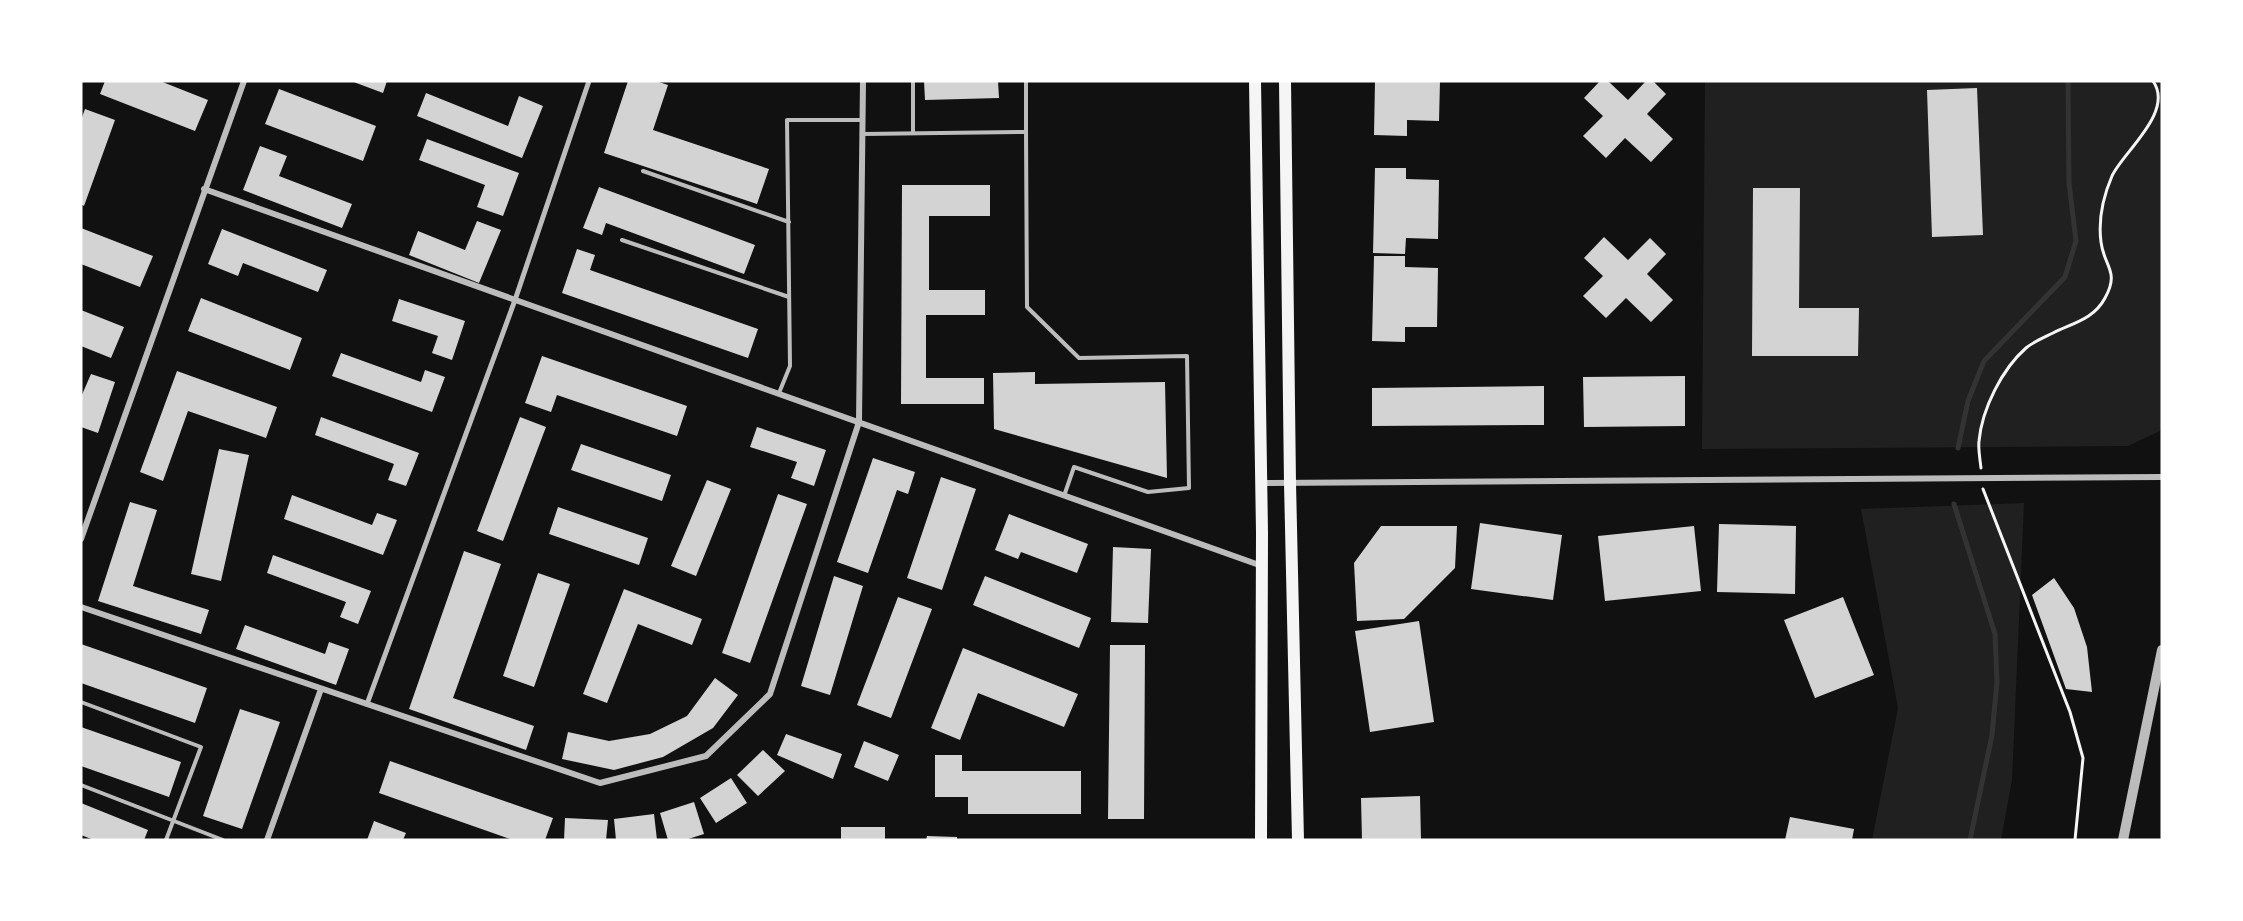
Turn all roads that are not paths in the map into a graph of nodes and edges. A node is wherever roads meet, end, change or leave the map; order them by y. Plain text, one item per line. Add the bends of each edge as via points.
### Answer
1 (244, 81) edge
2 (589, 81) edge
3 (862, 81) edge
4 (913, 81) edge
5 (1026, 81) edge
6 (1255, 81) edge
7 (1285, 81) edge
8 (862, 120) junction
9 (1026, 132) junction
10 (913, 133) junction
11 (862, 134) junction
12 (643, 171) dead end
13 (204, 189) junction
14 (789, 222) junction
15 (622, 240) dead end
16 (789, 297) junction
17 (515, 300) junction
18 (779, 394) junction
19 (859, 422) junction
20 (2162, 477) edge
21 (1262, 483) junction
22 (1290, 483) junction
23 (1064, 496) junction
24 (81, 539) edge
25 (1262, 566) junction
26 (81, 607) edge
27 (2162, 650) edge
28 (321, 688) junction
29 (81, 702) edge
30 (367, 704) junction
31 (81, 784) edge
32 (173, 820) junction
33 (166, 840) edge
34 (223, 840) edge
35 (267, 840) edge
36 (1261, 840) edge
37 (1298, 840) edge
38 (2123, 840) edge

1 - 13 street
2 - 17 street
3 - 8 street
4 - 10 lane
5 - 9 lane
6 - 21 main road
7 - 22 main road
8 - 11 street
8 - 14 lane via 788,120
9 - 10 lane
9 - 23 lane via 1027,307 1079,358 1187,356 1189,488 1148,492 1074,467
10 - 11 lane
11 - 19 street
12 - 14 lane
13 - 17 street
13 - 24 street
14 - 16 lane
15 - 16 lane
16 - 18 lane via 790,366
17 - 18 street
17 - 30 street
18 - 19 street
19 - 23 street
19 - 30 street via 771,694 706,756 600,783
20 - 22 street
21 - 22 street
21 - 25 main road
22 - 37 main road
23 - 25 street
25 - 36 main road
26 - 28 street
27 - 38 street
28 - 30 street
28 - 35 street
29 - 32 lane via 201,747
31 - 32 lane
32 - 33 lane
32 - 34 lane

